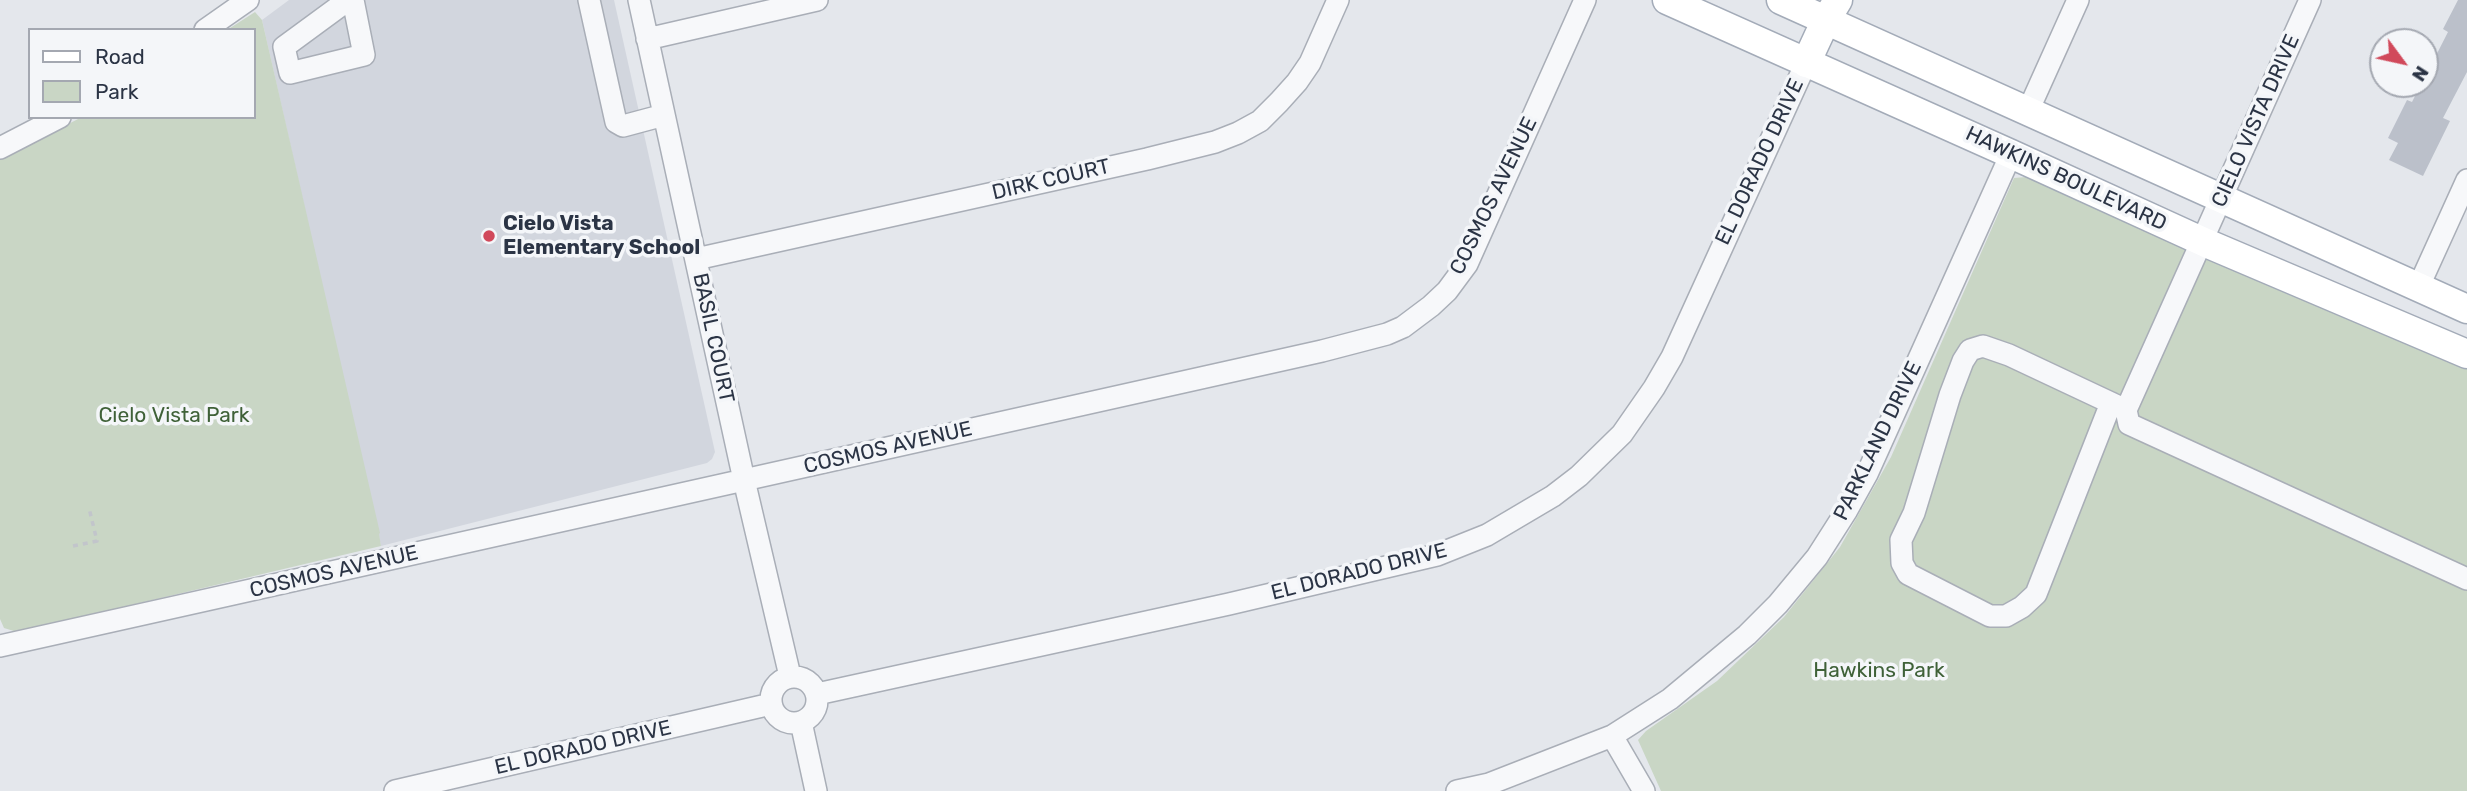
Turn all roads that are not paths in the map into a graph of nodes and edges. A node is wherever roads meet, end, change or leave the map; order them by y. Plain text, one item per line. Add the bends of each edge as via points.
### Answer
1 (248, 0) edge
2 (589, 0) edge
3 (639, 0) edge
4 (817, 0) edge
5 (1338, 0) edge
6 (1585, 0) edge
7 (1667, 0) edge
8 (1781, 0) edge
9 (2078, 0) edge
10 (2310, 0) edge
11 (1831, 7) edge
12 (208, 28) edge
13 (647, 39) junction
14 (1806, 63) junction
15 (2028, 111) junction
16 (664, 115) junction
17 (56, 119) edge
18 (0, 149) edge
19 (2011, 153) junction
20 (2467, 180) edge
21 (2221, 197) junction
22 (2201, 241) junction
23 (696, 259) junction
24 (2418, 288) junction
25 (2467, 309) edge
26 (2467, 354) edge
27 (2119, 406) junction
28 (744, 480) junction
29 (2467, 579) edge
30 (0, 646) edge
31 (790, 676) junction
32 (817, 694) junction
33 (771, 704) junction
34 (801, 722) junction
35 (1612, 736) junction
36 (395, 791) edge
37 (816, 791) edge
38 (1457, 791) edge
39 (1644, 791) edge

1 - 12 street
2 - 16 street via 616,122 623,126
3 - 13 street, BASIL COURT
4 - 13 street
5 - 23 street, DIRK COURT via 1297,82 1260,121 1238,133 1147,159
6 - 28 street, COSMOS AVENUE via 1467,264 1447,291 1403,327 1322,351
7 - 14 main road, HAWKINS BOULEVARD
8 - 11 main road
9 - 15 street
10 - 21 street, CIELO VISTA DRIVE
11 - 14 main road, EL DORADO DRIVE
11 - 15 main road
13 - 16 street, BASIL COURT
14 - 19 main road, HAWKINS BOULEVARD
14 - 32 street, EL DORADO DRIVE via 1654,388 1622,434 1553,496 1488,535 1437,555
15 - 21 main road
16 - 23 street, BASIL COURT
17 - 18 street
19 - 22 main road, HAWKINS BOULEVARD
19 - 35 street, PARKLAND DRIVE via 1867,474 1817,557 1747,635 1670,699
20 - 24 street
21 - 22 street, CIELO VISTA DRIVE
21 - 24 main road
22 - 26 main road, HAWKINS BOULEVARD
22 - 27 street, CIELO VISTA DRIVE
23 - 28 street, BASIL COURT
24 - 25 main road
27 - 27 street, CIELO VISTA DRIVE via 2036,594 2022,607 2006,615 1990,615 1908,574 1900,540 1914,513 1950,395 1970,350 1983,346 2009,355
27 - 29 street via 2129,424 2141,431
28 - 30 street, COSMOS AVENUE
28 - 31 street, BASIL COURT
31 - 32 street via 807,680
31 - 33 street via 775,686
32 - 34 street via 815,712
33 - 34 street via 782,720
33 - 36 street, EL DORADO DRIVE
34 - 37 street
35 - 38 street, PARKLAND DRIVE via 1489,784
35 - 39 street

